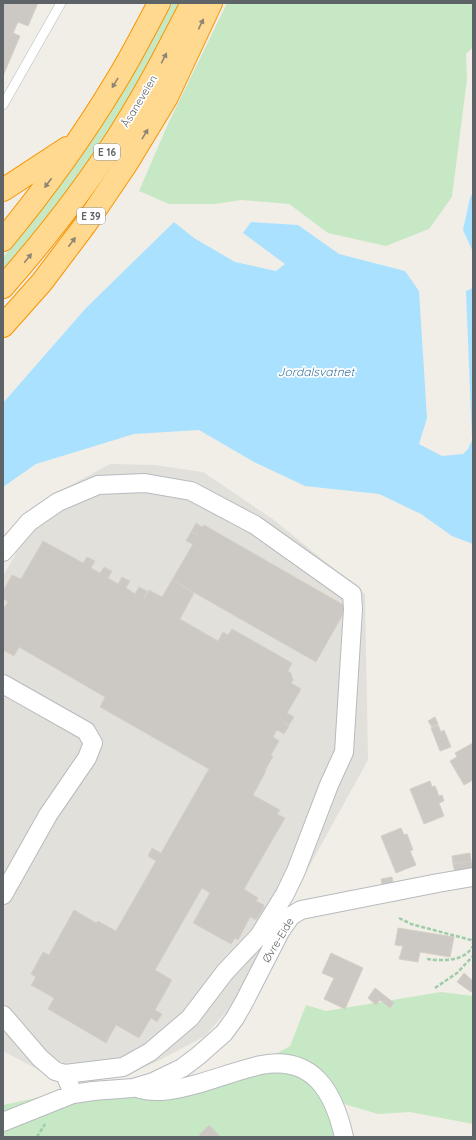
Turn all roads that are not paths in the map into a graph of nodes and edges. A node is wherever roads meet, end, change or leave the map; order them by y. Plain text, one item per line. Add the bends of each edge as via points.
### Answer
1 (61, 3) edge
2 (159, 3) edge
3 (192, 3) edge
4 (211, 3) edge
5 (3, 105) edge
6 (79, 139) junction
7 (3, 190) edge
8 (3, 240) edge
9 (3, 287) edge
10 (3, 326) edge
11 (3, 552) edge
12 (3, 684) edge
13 (473, 877) edge
14 (3, 895) edge
15 (3, 1015) edge
16 (65, 1074) junction
17 (133, 1088) junction
18 (73, 1094) junction
19 (3, 1122) edge
20 (344, 1137) edge

1 - 5 lane
2 -> 6 highway, E 16 via 114,84
9 -> 3 highway, Åsaneveien / E 16 via 65,211 122,130 157,72
10 -> 4 highway, E 39 via 47,275 127,163 167,97
6 - 7 highway
6 -> 8 highway, E 16
11 - 16 street via 29,522 58,502 98,485 145,483 192,490 255,525 352,594 354,609 344,752 296,871 259,936 224,972 190,1018 150,1052 124,1067
12 - 14 street via 86,731 93,743 87,758 48,815
13 - 17 street, Øvre-Eide via 301,910 291,916 270,950 235,1018 224,1033 182,1068 153,1082
15 - 16 street via 40,1058 55,1071
16 - 18 street
17 - 18 street, Øvre-Eide
17 - 20 street, Øvre-Eide via 150,1092 168,1091 262,1065 289,1064 310,1073 321,1082 334,1104
18 - 19 street, Øvre-Eide

